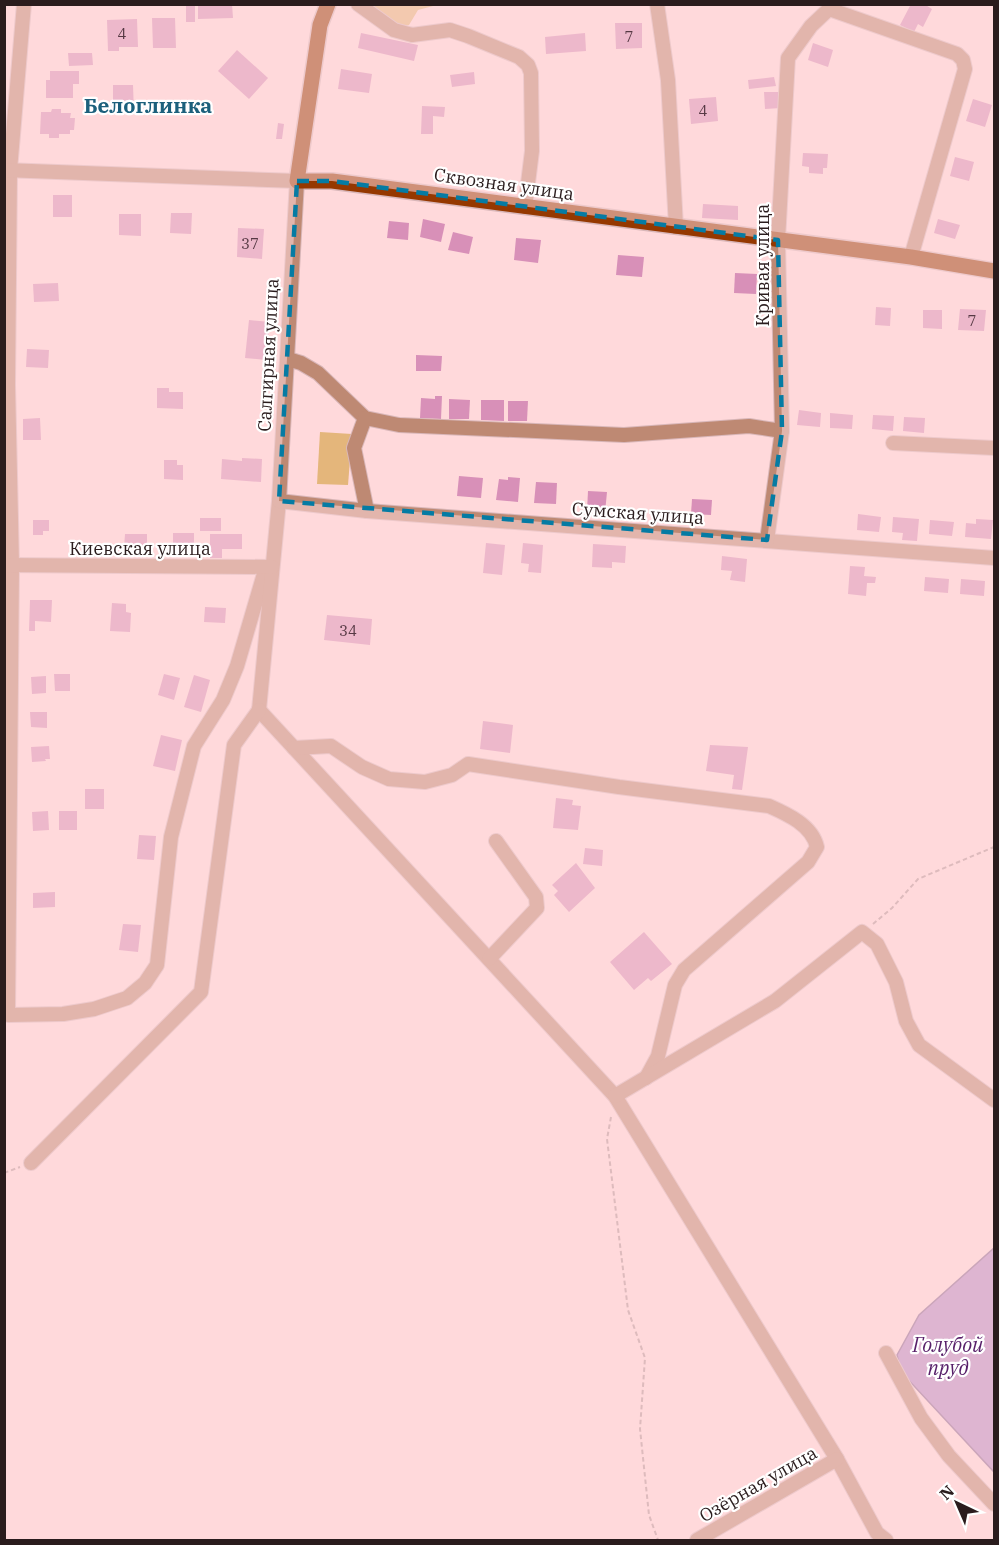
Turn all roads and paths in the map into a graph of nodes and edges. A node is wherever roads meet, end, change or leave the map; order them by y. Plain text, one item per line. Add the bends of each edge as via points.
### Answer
1 (24, 4) edge
2 (328, 4) edge
3 (358, 4) edge
4 (657, 4) edge
5 (829, 7) edge
6 (7, 170) edge
7 (297, 182) junction
8 (525, 207) junction
9 (676, 227) junction
10 (778, 240) junction
11 (911, 257) junction
12 (994, 271) edge
13 (288, 359) junction
14 (6, 385) edge
15 (365, 418) junction
16 (782, 431) junction
17 (893, 443) dead end
18 (994, 448) edge
19 (279, 501) junction
20 (367, 511) junction
21 (767, 540) junction
22 (994, 558) edge
23 (8, 565) edge
24 (270, 567) junction
25 (259, 710) junction
26 (294, 748) junction
27 (496, 841) dead end
28 (994, 847) edge
29 (862, 932) junction
30 (489, 959) junction
31 (646, 1078) junction
32 (615, 1096) junction
33 (992, 1096) edge
34 (31, 1163) dead end
35 (886, 1353) dead end
36 (837, 1459) junction
37 (994, 1504) edge
38 (658, 1540) edge
39 (697, 1540) edge
40 (886, 1540) edge

1 - 6 street
2 - 7 main road, Салгирная улица via 320,25
3 - 8 street via 394,30 412,35 450,30 519,57 528,65 532,151
4 - 9 street via 668,80
5 - 10 street, Кривая улица via 788,58
5 - 11 street via 957,54 963,60 965,69
6 - 7 street, Сквозная улица
6 - 14 street
7 - 8 main road, Сквозная улица via 332,181
7 - 13 street, Салгирная улица
8 - 9 main road, Сквозная улица
9 - 10 main road, Сквозная улица
10 - 11 main road, Сквозная улица
10 - 16 street, Кривая улица
11 - 12 main road, Сквозная улица
13 - 15 street via 318,373
13 - 19 street, Салгирная улица
14 - 23 street
15 - 16 street via 399,425 624,435 749,426
15 - 20 street via 354,448
16 - 21 street, Кривая улица
17 - 18 street
19 - 20 street, Сумская улица
19 - 24 street, Салгирная улица
20 - 21 street, Сумская улица
21 - 22 street, Сумская улица
23 - 24 street, Киевская улица
23 - 24 street via 8,1015 63,1014 105,1006 127,998 157,965 171,837 194,746 223,700
24 - 25 street, Салгирная улица
25 - 26 street
25 - 34 street via 234,745 201,992
26 - 30 street
26 - 31 street via 332,746 362,767 389,779 425,782 452,775 468,764 769,806 790,815 806,829 817,847 808,862 684,970 675,984 658,1056
27 - 30 street via 536,897 537,908
28 - 29 path via 918,879 892,908
29 - 31 street via 775,1001
29 - 33 street via 877,944 919,1045
30 - 32 street
31 - 32 street
32 - 36 street
32 - 38 path via 608,1139 628,1310 645,1358 640,1429 649,1515
35 - 37 street via 921,1418 949,1456
36 - 39 street, Озёрная улица
36 - 40 street via 878,1533

